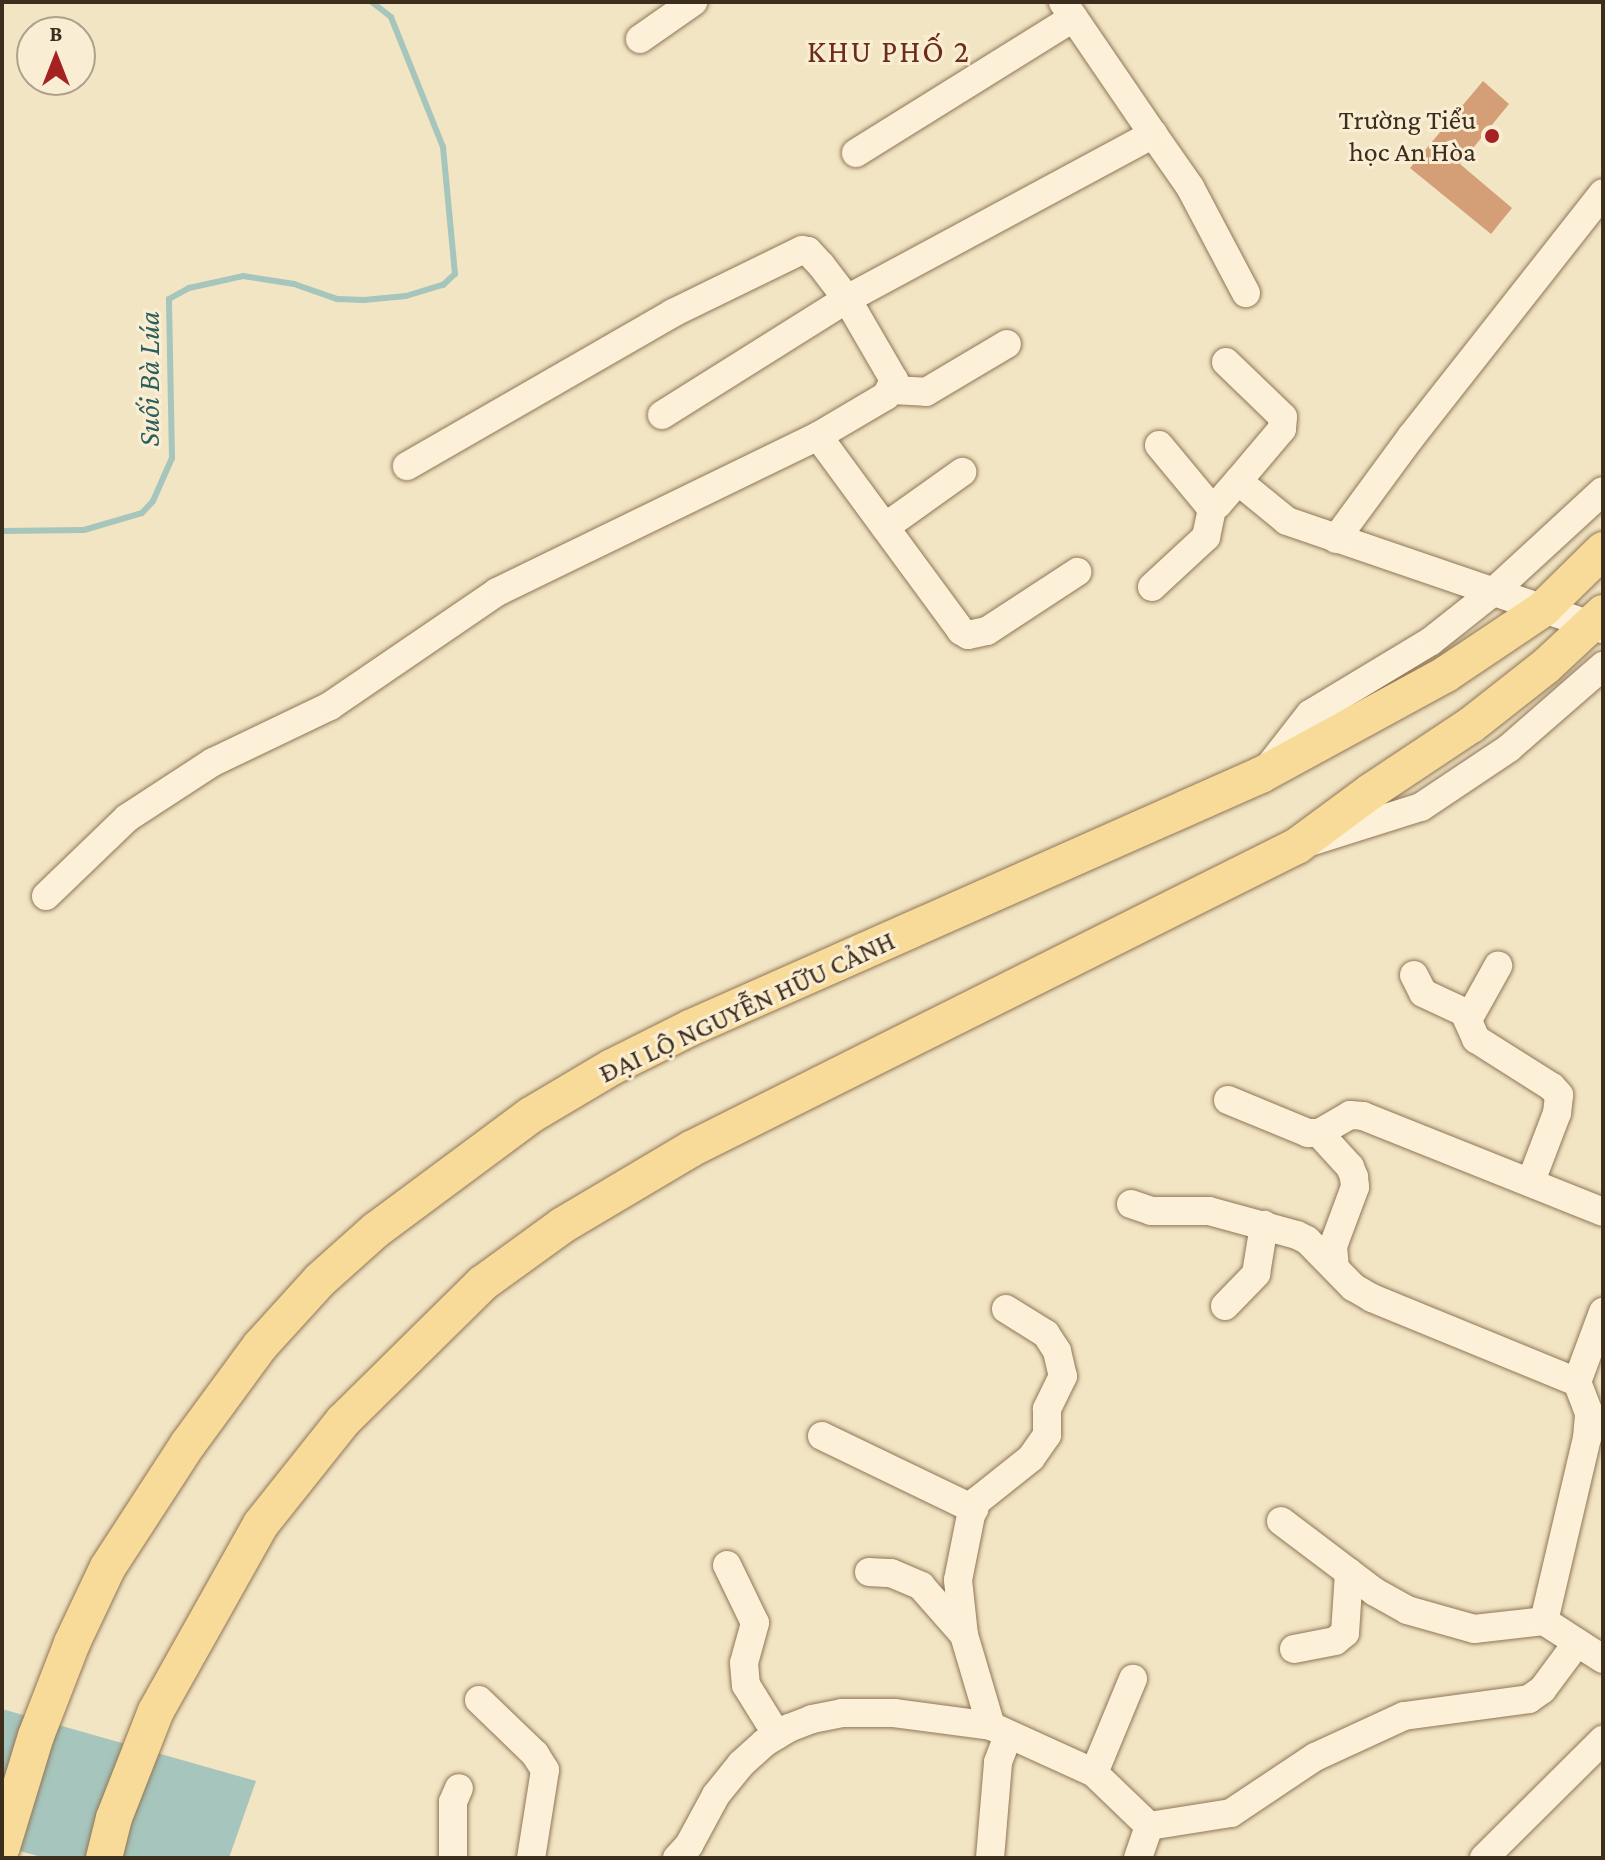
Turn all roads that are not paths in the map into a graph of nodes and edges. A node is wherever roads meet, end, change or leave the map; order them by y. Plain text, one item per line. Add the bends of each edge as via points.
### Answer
1 (693, 2) edge
2 (1068, 10) edge
3 (640, 39) dead end
4 (1153, 134) junction
5 (856, 153) dead end
6 (1603, 193) edge
7 (1246, 293) dead end
8 (847, 299) junction
9 (1007, 344) dead end
10 (1226, 362) dead end
11 (892, 390) junction
12 (662, 415) dead end
13 (818, 436) junction
14 (1159, 445) dead end
15 (407, 466) dead end
16 (962, 472) dead end
17 (1238, 481) junction
18 (1603, 491) edge
19 (1213, 505) junction
20 (885, 527) junction
21 (1336, 539) junction
22 (1603, 550) edge
23 (1077, 572) dead end
24 (1152, 587) dead end
25 (1493, 592) junction
26 (1543, 609) junction
27 (1599, 623) edge
28 (1603, 666) edge
29 (1261, 775) junction
30 (1297, 846) junction
31 (46, 896) dead end
32 (1498, 966) dead end
33 (1414, 975) dead end
34 (1469, 1018) junction
35 (1228, 1100) dead end
36 (1319, 1133) junction
37 (1531, 1181) junction
38 (1131, 1204) dead end
39 (1603, 1212) edge
40 (1264, 1225) junction
41 (1335, 1268) junction
42 (1225, 1306) dead end
43 (1006, 1309) dead end
44 (1603, 1312) edge
45 (1577, 1382) junction
46 (822, 1436) dead end
47 (974, 1509) junction
48 (1281, 1521) dead end
49 (727, 1565) dead end
50 (869, 1572) dead end
51 (1349, 1572) junction
52 (1544, 1621) junction
53 (964, 1635) junction
54 (1577, 1643) junction
55 (1294, 1649) dead end
56 (1603, 1659) edge
57 (1133, 1679) dead end
58 (479, 1700) dead end
59 (999, 1731) junction
60 (777, 1735) junction
61 (1603, 1740) edge
62 (1094, 1773) junction
63 (459, 1788) dead end
64 (1149, 1826) junction
65 (2, 1847) edge
66 (104, 1858) edge
67 (453, 1858) edge
68 (531, 1858) edge
69 (677, 1858) edge
70 (990, 1858) edge
71 (1138, 1858) edge
72 (1484, 1858) edge

1 - 3 street
2 - 4 street
2 - 5 street
4 - 7 street via 1190,187
4 - 8 street
6 - 21 street
8 - 11 street via 890,370
8 - 12 street
8 - 15 street via 808,251 790,255 673,313
9 - 11 street via 926,392
10 - 17 street via 1283,417 1282,429
11 - 13 street
13 - 20 street
13 - 31 street via 497,592 330,706 213,762 127,818
14 - 19 street
16 - 20 street
17 - 19 street
17 - 21 street via 1287,521
18 - 25 street
19 - 24 street via 1206,537
20 - 23 street via 968,635 987,631
21 - 25 street
22 - 26 main road, ĐẠI LỘ NGUYỄN HỮU CẢNH
25 - 26 street
25 - 29 street via 1431,641 1310,714
26 - 27 street
26 - 29 main road, ĐẠI LỘ NGUYỄN HỮU CẢNH via 1446,674
27 - 30 main road via 1471,725
28 - 30 street via 1509,748 1421,807
29 - 65 main road, ĐẠI LỘ NGUYỄN HỮU CẢNH via 612,1067 531,1115 376,1230 320,1280 260,1346 108,1567 36,1736
30 - 66 main road via 691,1149 563,1225 483,1283 343,1421 261,1524 156,1711
32 - 34 street
33 - 34 street via 1423,993
34 - 37 street via 1476,1039 1559,1095
35 - 36 street via 1278,1124
36 - 37 street via 1341,1118 1363,1116
36 - 41 street via 1354,1177 1333,1246
37 - 39 street
38 - 40 street via 1151,1211 1209,1211
40 - 41 street via 1307,1240
40 - 42 street via 1256,1274
41 - 45 street via 1372,1298
43 - 47 street via 1046,1334 1063,1376 1047,1409 1047,1435 1031,1458 989,1489
44 - 45 street
45 - 52 street via 1589,1413 1587,1438
46 - 47 street
47 - 53 street via 958,1580
48 - 51 street
49 - 60 street via 755,1623 744,1663 746,1685
50 - 53 street via 891,1573 921,1586
51 - 52 street via 1407,1610 1460,1627
51 - 55 street via 1345,1633 1335,1641
52 - 54 street
53 - 59 street
54 - 56 street
54 - 64 street via 1542,1690 1529,1699 1404,1716 1315,1757 1231,1813
57 - 62 street
58 - 68 street via 545,1770
59 - 60 street via 894,1713 842,1713
59 - 62 street
59 - 70 street
60 - 69 street via 741,1764
61 - 72 street
62 - 64 street
63 - 67 street via 453,1802
64 - 71 street

